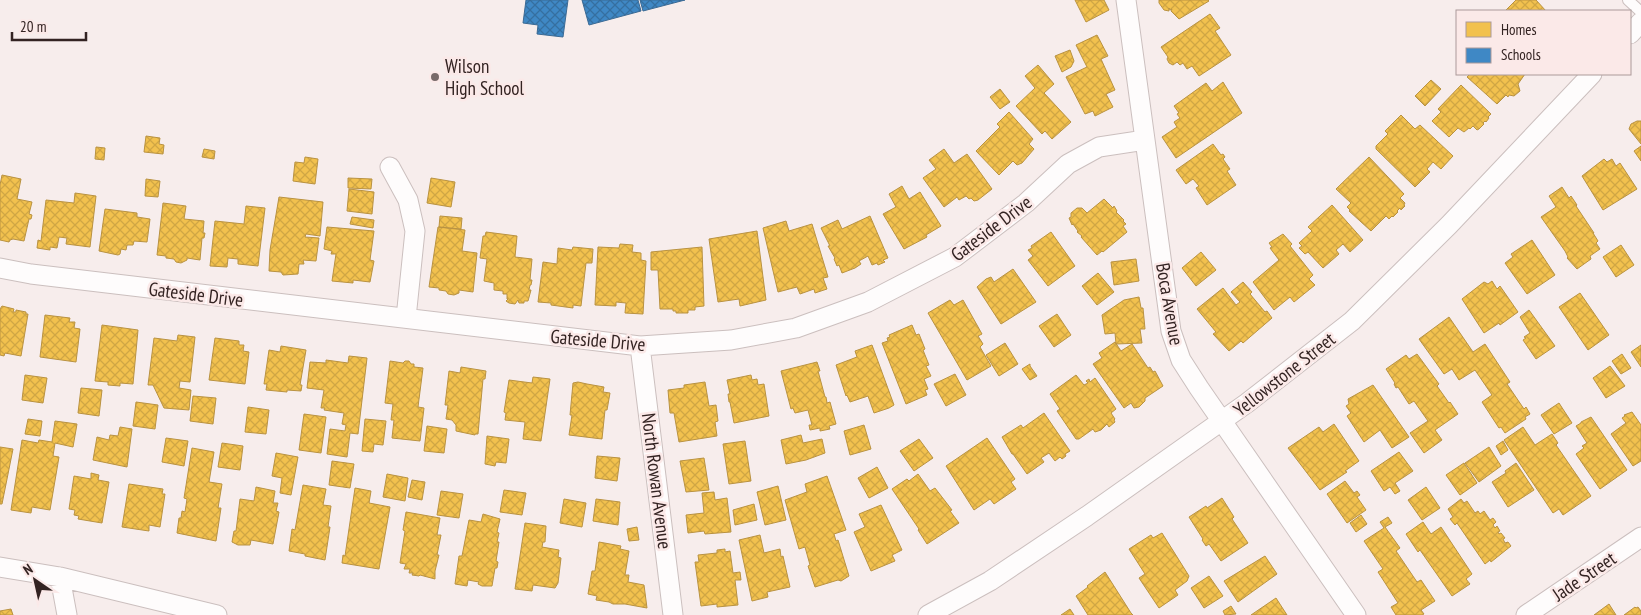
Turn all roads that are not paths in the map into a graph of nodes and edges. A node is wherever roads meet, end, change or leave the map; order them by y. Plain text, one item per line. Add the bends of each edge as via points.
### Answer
1 (1126, 0) edge
2 (1628, 0) edge
3 (1641, 12) edge
4 (1641, 22) edge
5 (1631, 33) edge
6 (1591, 75) edge
7 (1145, 140) junction
8 (390, 167) dead end
9 (0, 268) edge
10 (406, 318) junction
11 (640, 346) junction
12 (1222, 421) junction
13 (1641, 537) edge
14 (0, 567) edge
15 (60, 577) junction
16 (958, 608) edge
17 (67, 615) edge
18 (217, 615) edge
19 (673, 615) edge
20 (928, 615) edge
21 (1356, 615) edge
22 (1526, 615) edge

1 - 7 street, Boca Avenue
2 - 3 lane
4 - 5 street
6 - 12 street, Yellowstone Street via 1352,321
7 - 11 street, Gateside Drive via 1099,147 1068,164 1026,203 955,257 868,302 796,328 731,340
7 - 12 street, Boca Avenue via 1171,331 1181,360
8 - 10 street via 408,200 415,230
9 - 10 street, Gateside Drive
10 - 11 street, Gateside Drive
11 - 19 street, North Rowan Avenue
12 - 16 street, Yellowstone Street via 990,581
12 - 21 street, Boca Avenue
13 - 22 street, Jade Street
14 - 15 street
15 - 17 street
15 - 18 street
16 - 20 street, Yellowstone Street

